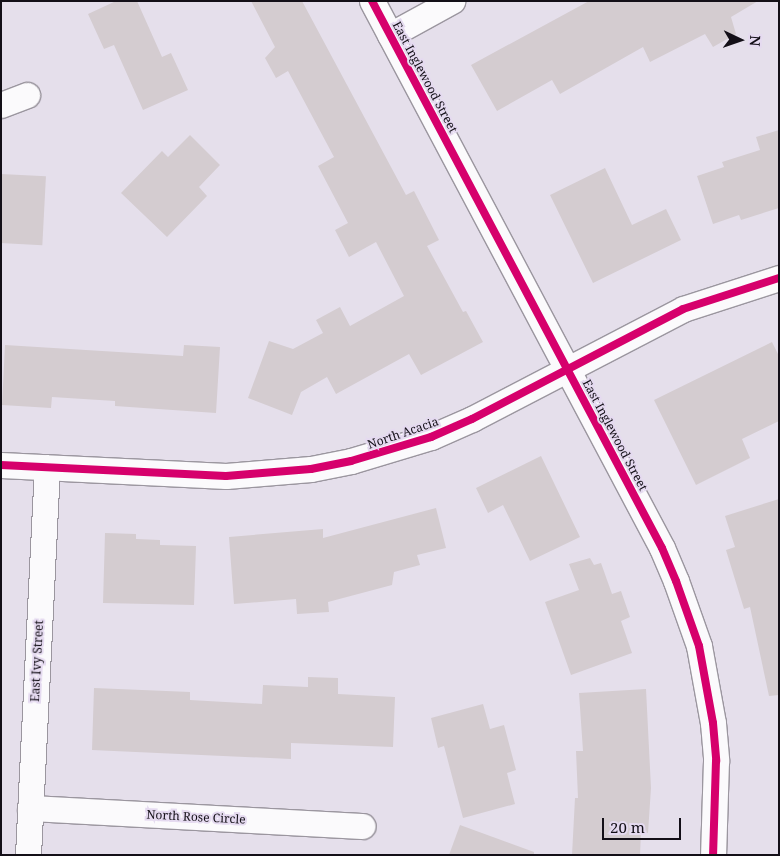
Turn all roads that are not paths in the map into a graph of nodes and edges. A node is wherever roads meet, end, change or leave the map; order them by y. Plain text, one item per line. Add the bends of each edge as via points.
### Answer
1 (372, 1) edge
2 (452, 1) edge
3 (390, 35) junction
4 (27, 96) dead end
5 (1, 105) edge
6 (779, 278) edge
7 (567, 369) junction
8 (1, 465) edge
9 (47, 467) junction
10 (30, 808) junction
11 (363, 826) dead end
12 (28, 855) edge
13 (712, 855) edge

1 - 3 street, East Inglewood Street
2 - 3 street
3 - 7 street, East Inglewood Street
4 - 5 street
6 - 7 street, North Acacia via 683,309
7 - 9 street, North Acacia via 431,437 390,451 311,469 226,476
7 - 13 street, East Inglewood Street via 662,548 689,614 708,684 713,723 716,761
8 - 9 street, North Acacia
9 - 10 street, East Ivy Street
10 - 11 street, North Rose Circle
10 - 12 street, East Ivy Street

